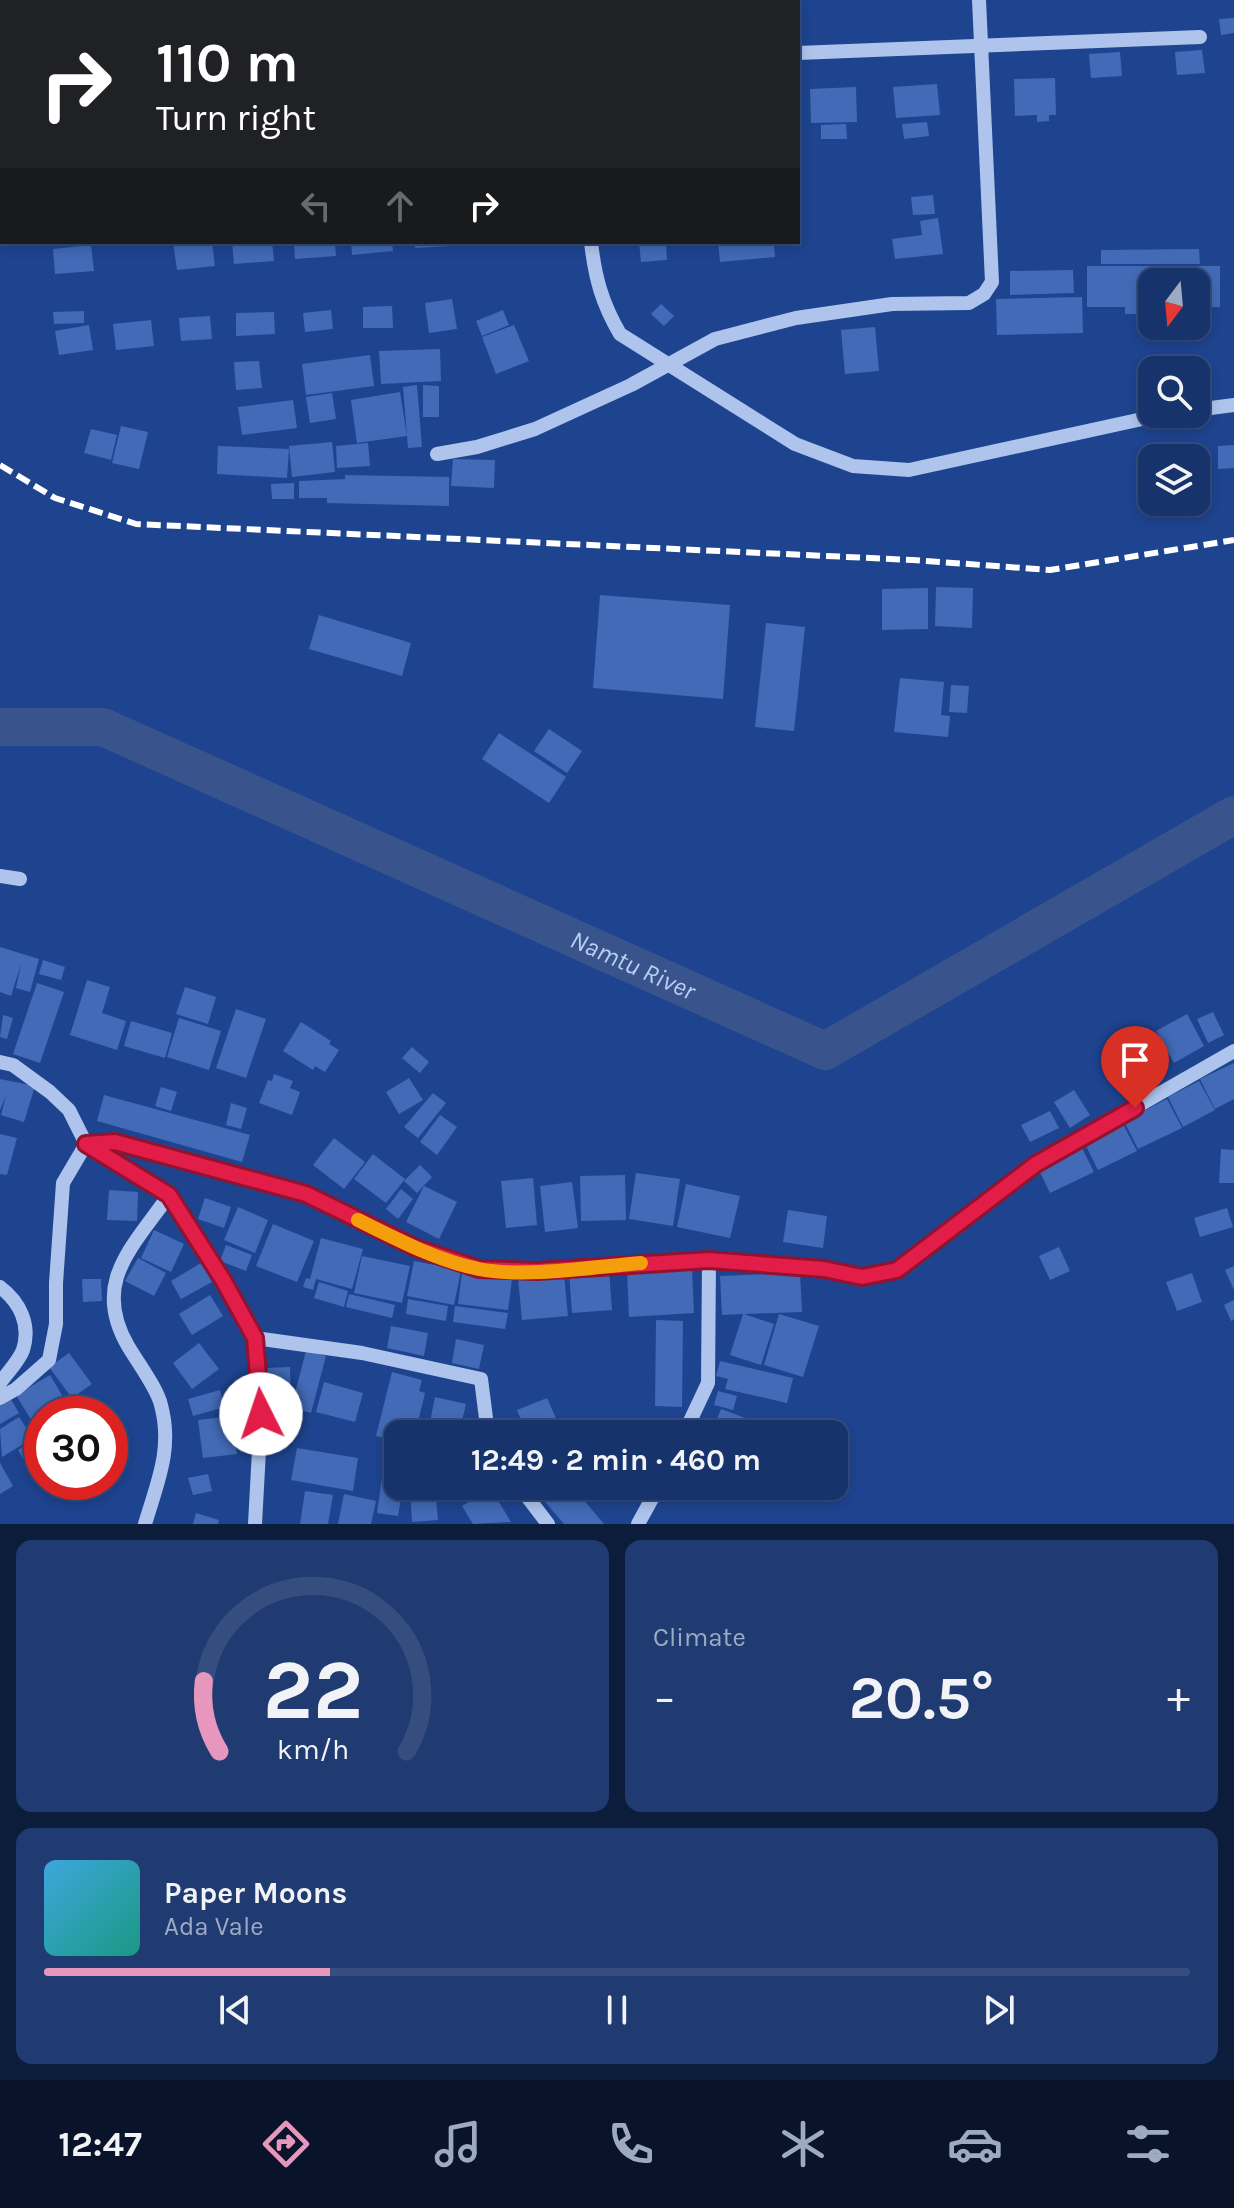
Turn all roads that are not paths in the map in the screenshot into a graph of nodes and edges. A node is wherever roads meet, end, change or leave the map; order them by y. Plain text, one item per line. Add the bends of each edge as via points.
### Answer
1 (979, 0) edge
2 (1200, 37) dead end
3 (981, 45) junction
4 (800, 53) edge
5 (591, 244) edge
6 (669, 365) junction
7 (1234, 405) edge
8 (1210, 408) edge
9 (1138, 420) edge
10 (437, 454) dead end
11 (0, 876) edge
12 (20, 879) dead end
13 (1234, 1051) edge
14 (0, 1062) edge
15 (86, 1144) junction
16 (169, 1195) junction
17 (709, 1260) junction
18 (0, 1287) edge
19 (255, 1338) junction
20 (0, 1383) edge
21 (0, 1398) edge
22 (486, 1420) edge
23 (691, 1420) edge
24 (530, 1500) edge
25 (651, 1500) edge
26 (145, 1524) edge
27 (255, 1524) edge
28 (548, 1524) edge
29 (638, 1524) edge

1 - 3 street
2 - 3 street
3 - 4 street
3 - 6 street via 992,282 984,294 969,303 892,304 796,318 715,339
5 - 6 street via 604,307 620,334
6 - 9 street via 795,444 853,466 909,470
6 - 10 street via 535,429
7 - 8 street
11 - 12 street
13 - 17 street via 1036,1164 897,1270 862,1277
14 - 15 street via 13,1065 69,1110
15 - 16 street
15 - 17 street via 115,1142 306,1194 416,1248 479,1269 537,1271
15 - 21 street via 63,1183 56,1324 49,1360
16 - 19 street
16 - 26 street via 115,1279 112,1310 161,1403 166,1452
17 - 23 street via 708,1383
18 - 20 street via 13,1297 26,1323 23,1352
19 - 22 street via 362,1353 481,1379
19 - 27 street via 261,1414
24 - 28 street
25 - 29 street

